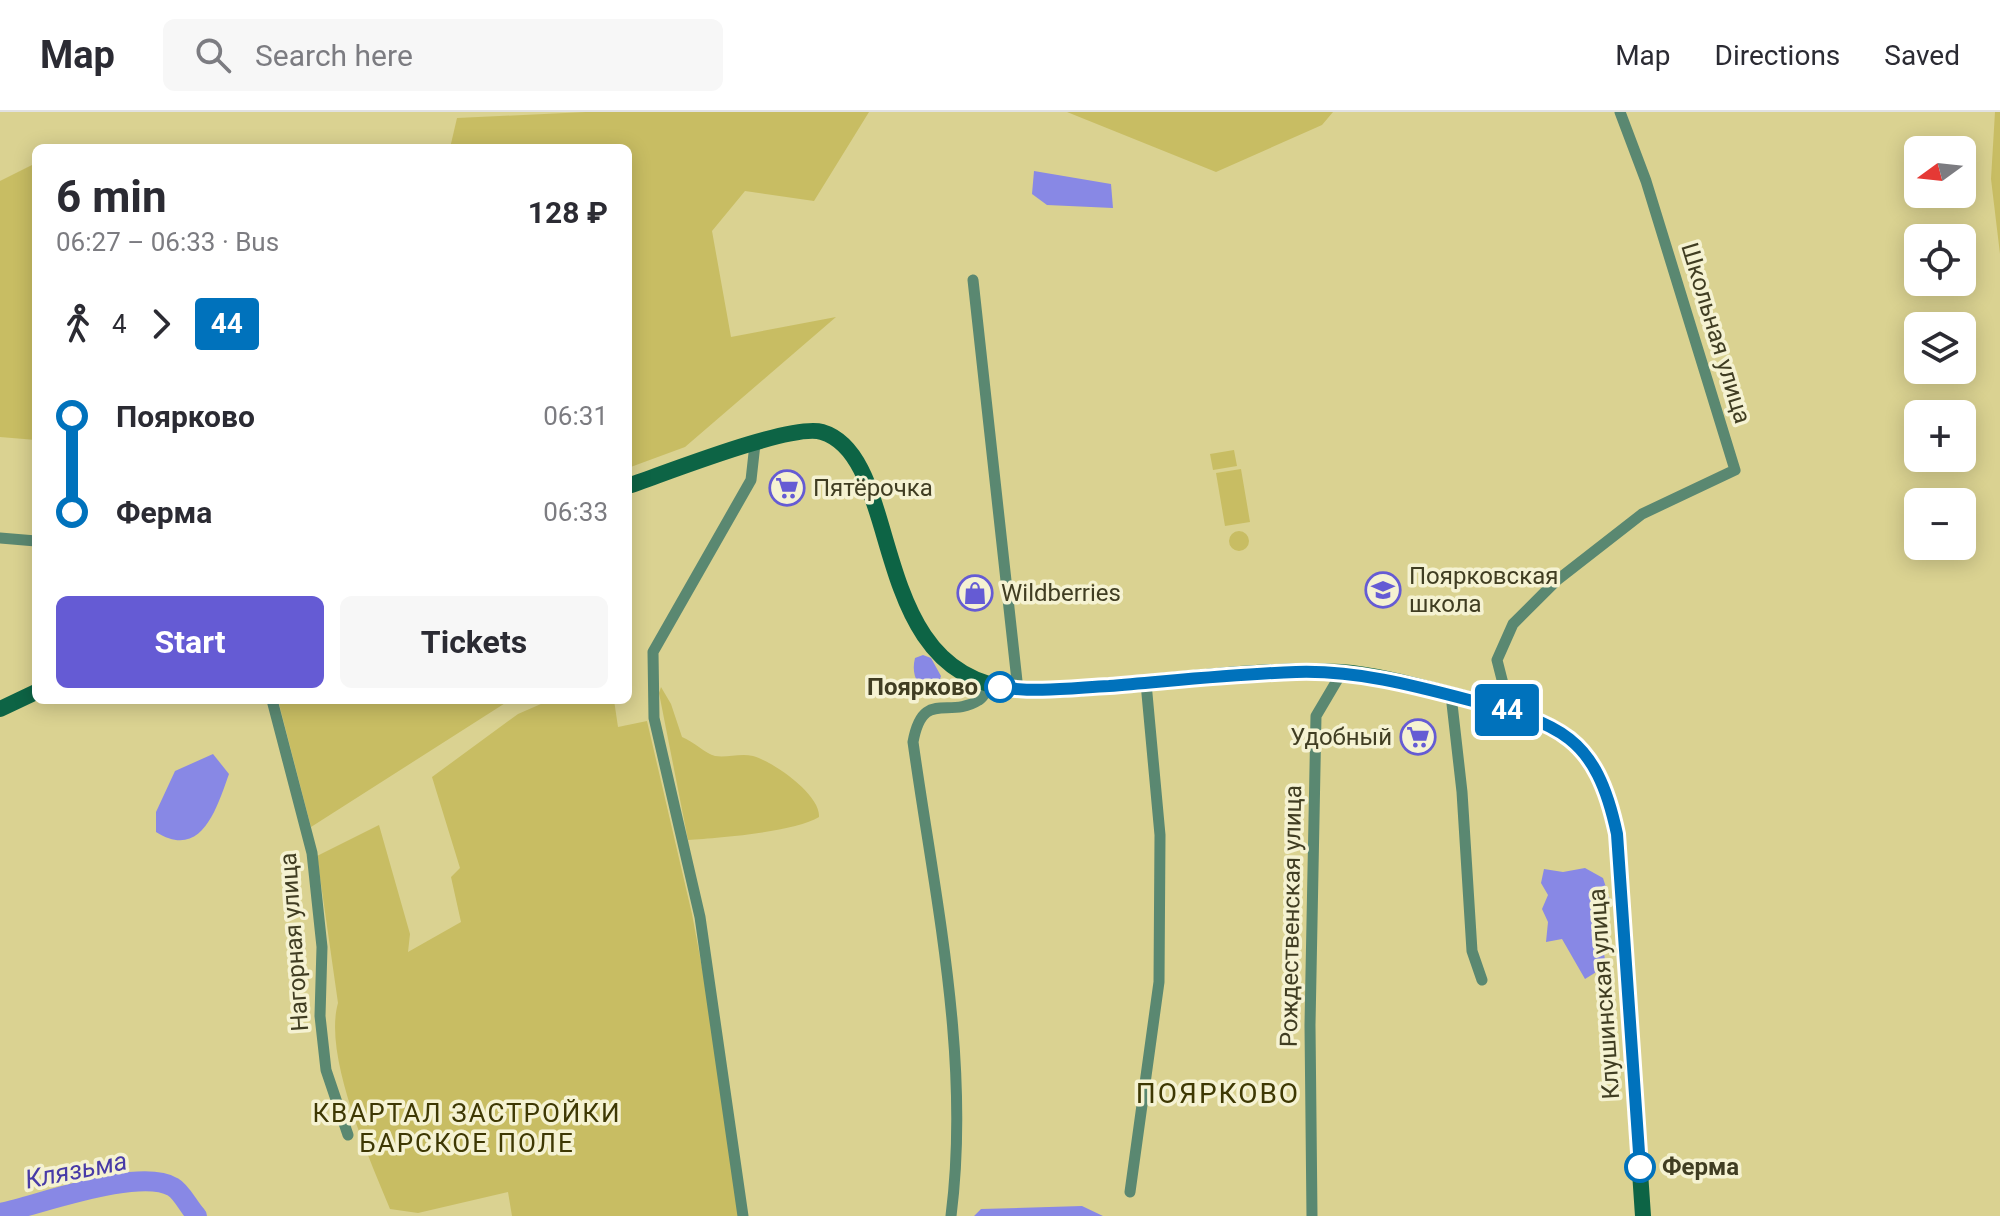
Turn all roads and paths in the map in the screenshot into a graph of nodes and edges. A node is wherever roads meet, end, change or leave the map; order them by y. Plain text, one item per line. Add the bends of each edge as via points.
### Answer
1 (1620, 112) edge
2 (973, 280) dead end
3 (755, 444) junction
4 (632, 485) edge
5 (0, 538) edge
6 (32, 541) edge
7 (1342, 672) junction
8 (1146, 683) junction
9 (991, 685) junction
10 (1018, 690) junction
11 (32, 694) edge
12 (1451, 695) junction
13 (273, 704) edge
14 (0, 709) edge
15 (1510, 711) junction
16 (1482, 980) dead end
17 (348, 1135) dead end
18 (1130, 1192) dead end
19 (743, 1216) edge
20 (951, 1216) edge
21 (1312, 1216) edge
22 (1643, 1216) edge

1 - 15 street, Школьная улица via 1735,470 1642,514 1556,581 1513,624 1497,660
2 - 10 street
3 - 4 main road
3 - 9 main road via 821,432 845,446 870,487 893,573 919,629 952,664
3 - 19 street via 751,480 653,652 654,718 700,917
5 - 6 street
7 - 8 main road
7 - 12 main road
7 - 21 street, Рождественская улица via 1316,716
8 - 10 main road
8 - 18 street via 1160,835 1159,982
9 - 10 main road
9 - 20 street via 979,700 926,712 917,721 913,742 956,1048 959,1106
11 - 14 main road
12 - 15 main road
12 - 16 street via 1472,951
13 - 17 street, Нагорная улица via 312,853 326,1070
15 - 22 main road, Клушинская улица via 1554,726 1581,747 1609,797 1621,879

